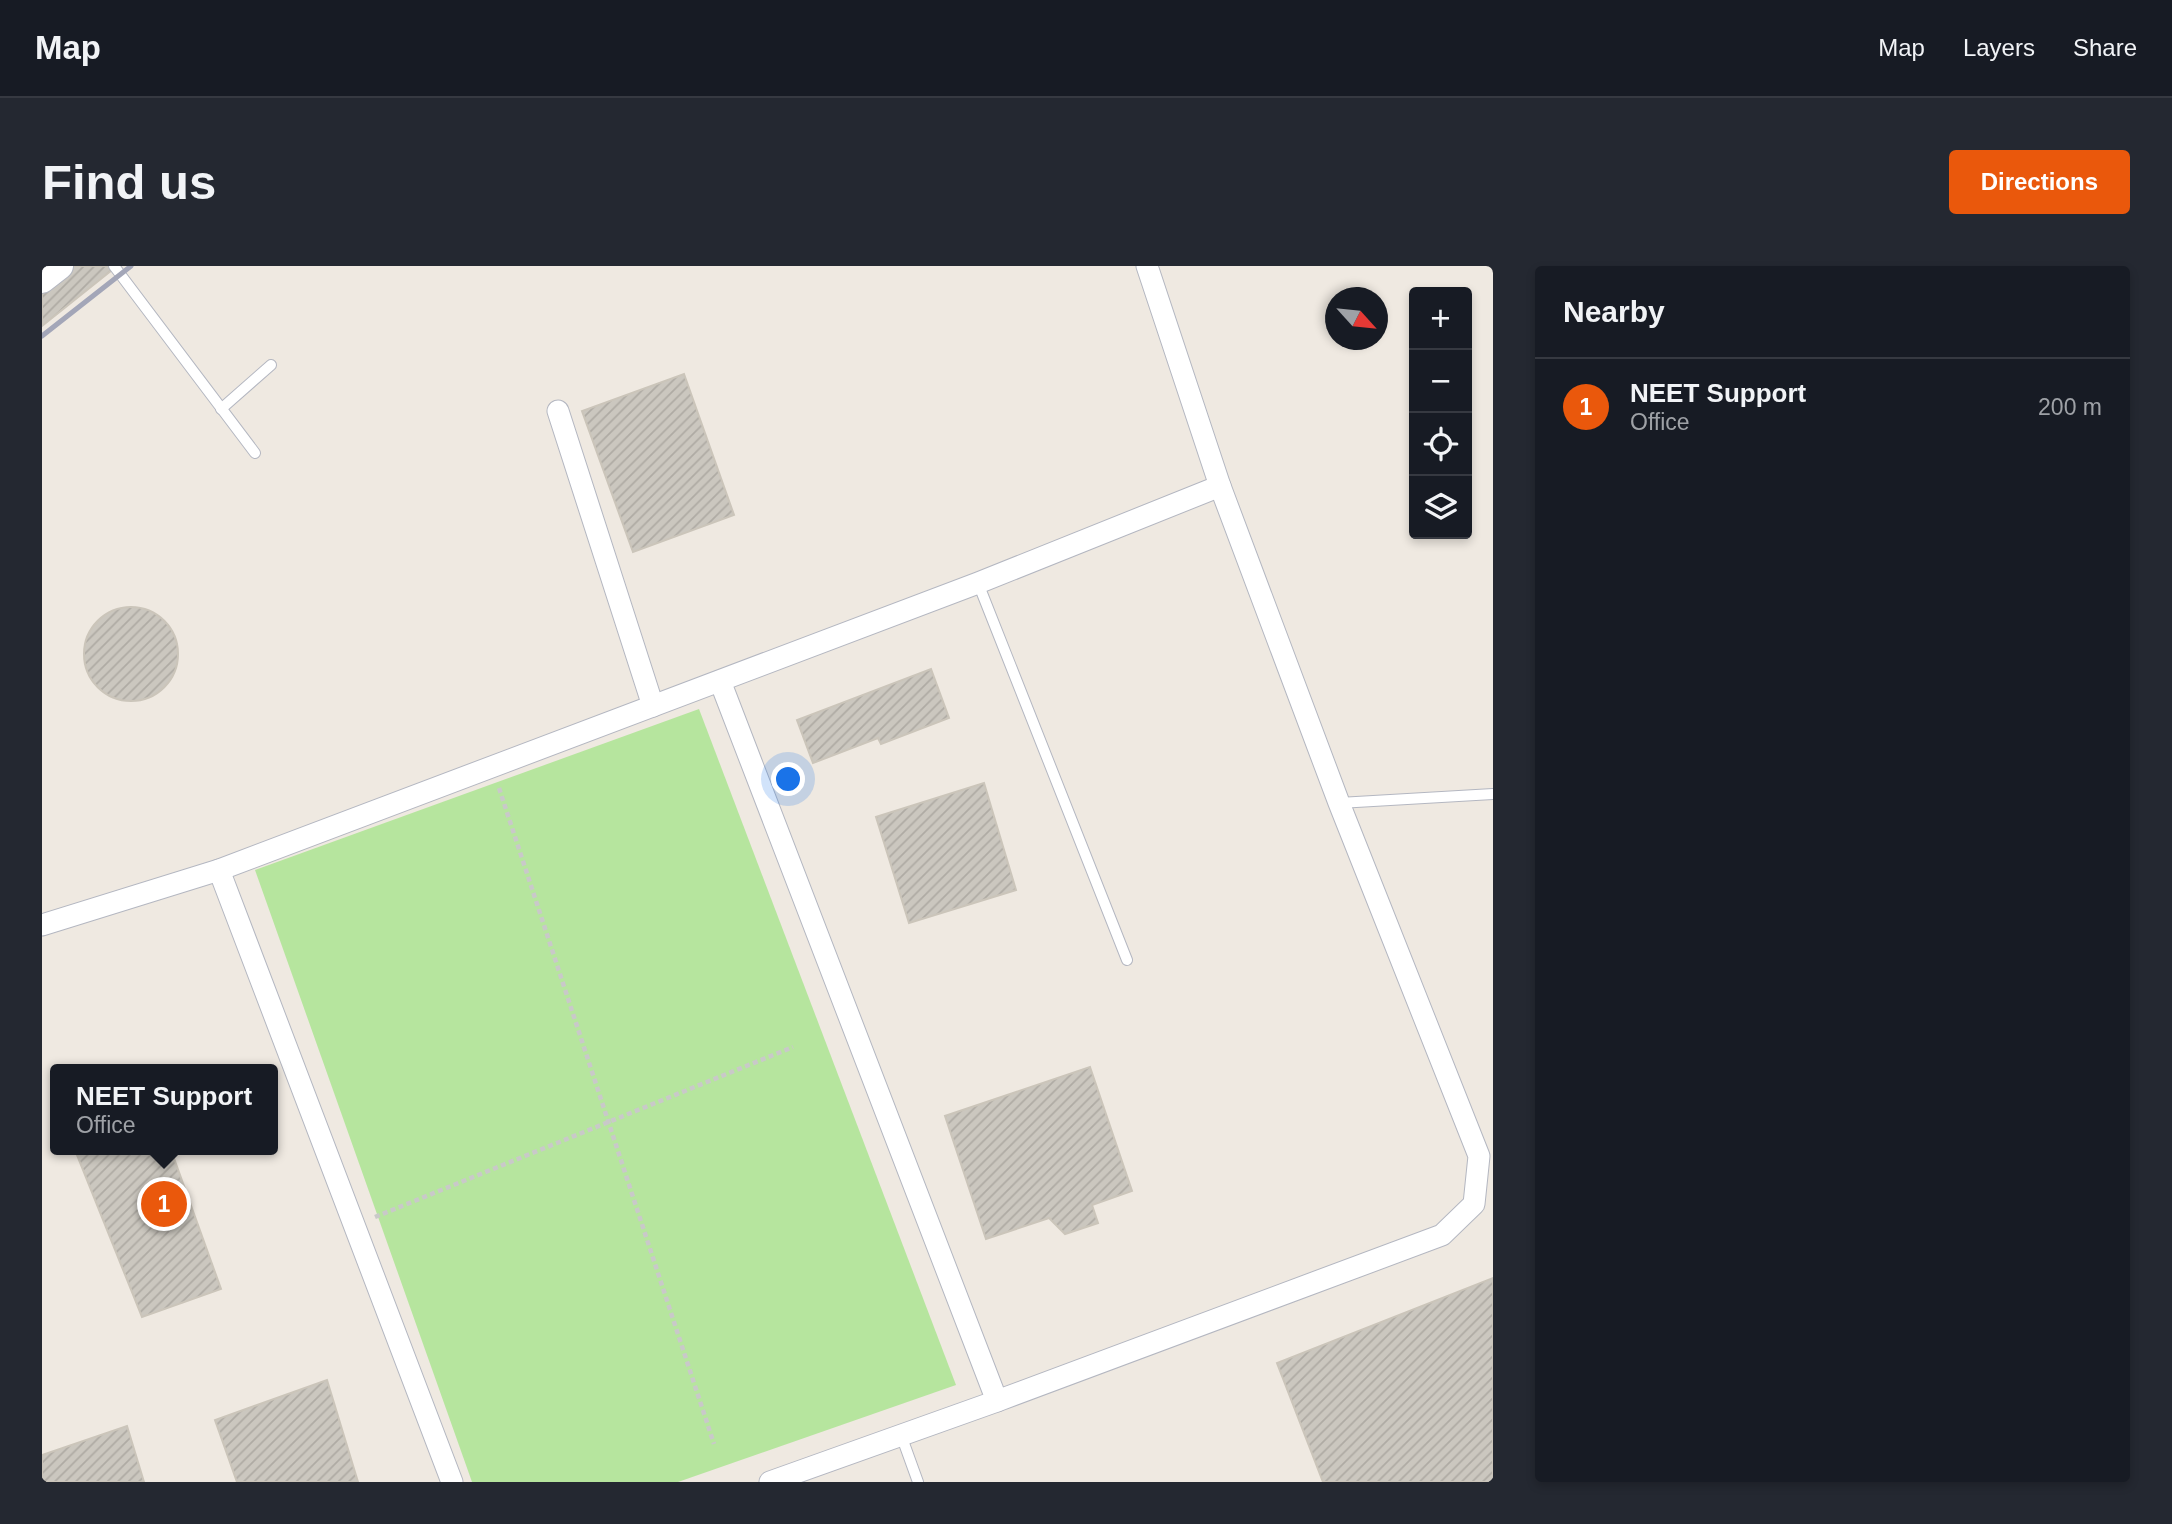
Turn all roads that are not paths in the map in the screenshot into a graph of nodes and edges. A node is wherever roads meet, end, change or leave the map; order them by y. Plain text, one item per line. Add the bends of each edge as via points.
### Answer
1 (60, 266) edge
2 (114, 266) edge
3 (1147, 266) edge
4 (42, 280) edge
5 (271, 365) dead end
6 (221, 409) junction
7 (558, 411) dead end
8 (254, 453) dead end
9 (1220, 486) junction
10 (978, 583) junction
11 (720, 681) junction
12 (653, 706) junction
13 (1493, 794) edge
14 (1339, 803) junction
15 (219, 870) junction
16 (42, 925) edge
17 (1127, 960) dead end
18 (997, 1401) junction
19 (901, 1435) junction
20 (452, 1482) edge
21 (770, 1482) edge
22 (918, 1482) edge

1 - 4 street
2 - 6 lane
3 - 9 street
5 - 6 lane
6 - 8 lane
7 - 12 street
9 - 10 street
9 - 14 street
10 - 11 street
10 - 17 lane
11 - 12 street
11 - 18 street
12 - 15 street
13 - 14 lane
14 - 18 street via 1479,1156 1474,1205 1442,1235
15 - 16 street
15 - 20 street
18 - 19 street
19 - 21 street
19 - 22 lane

